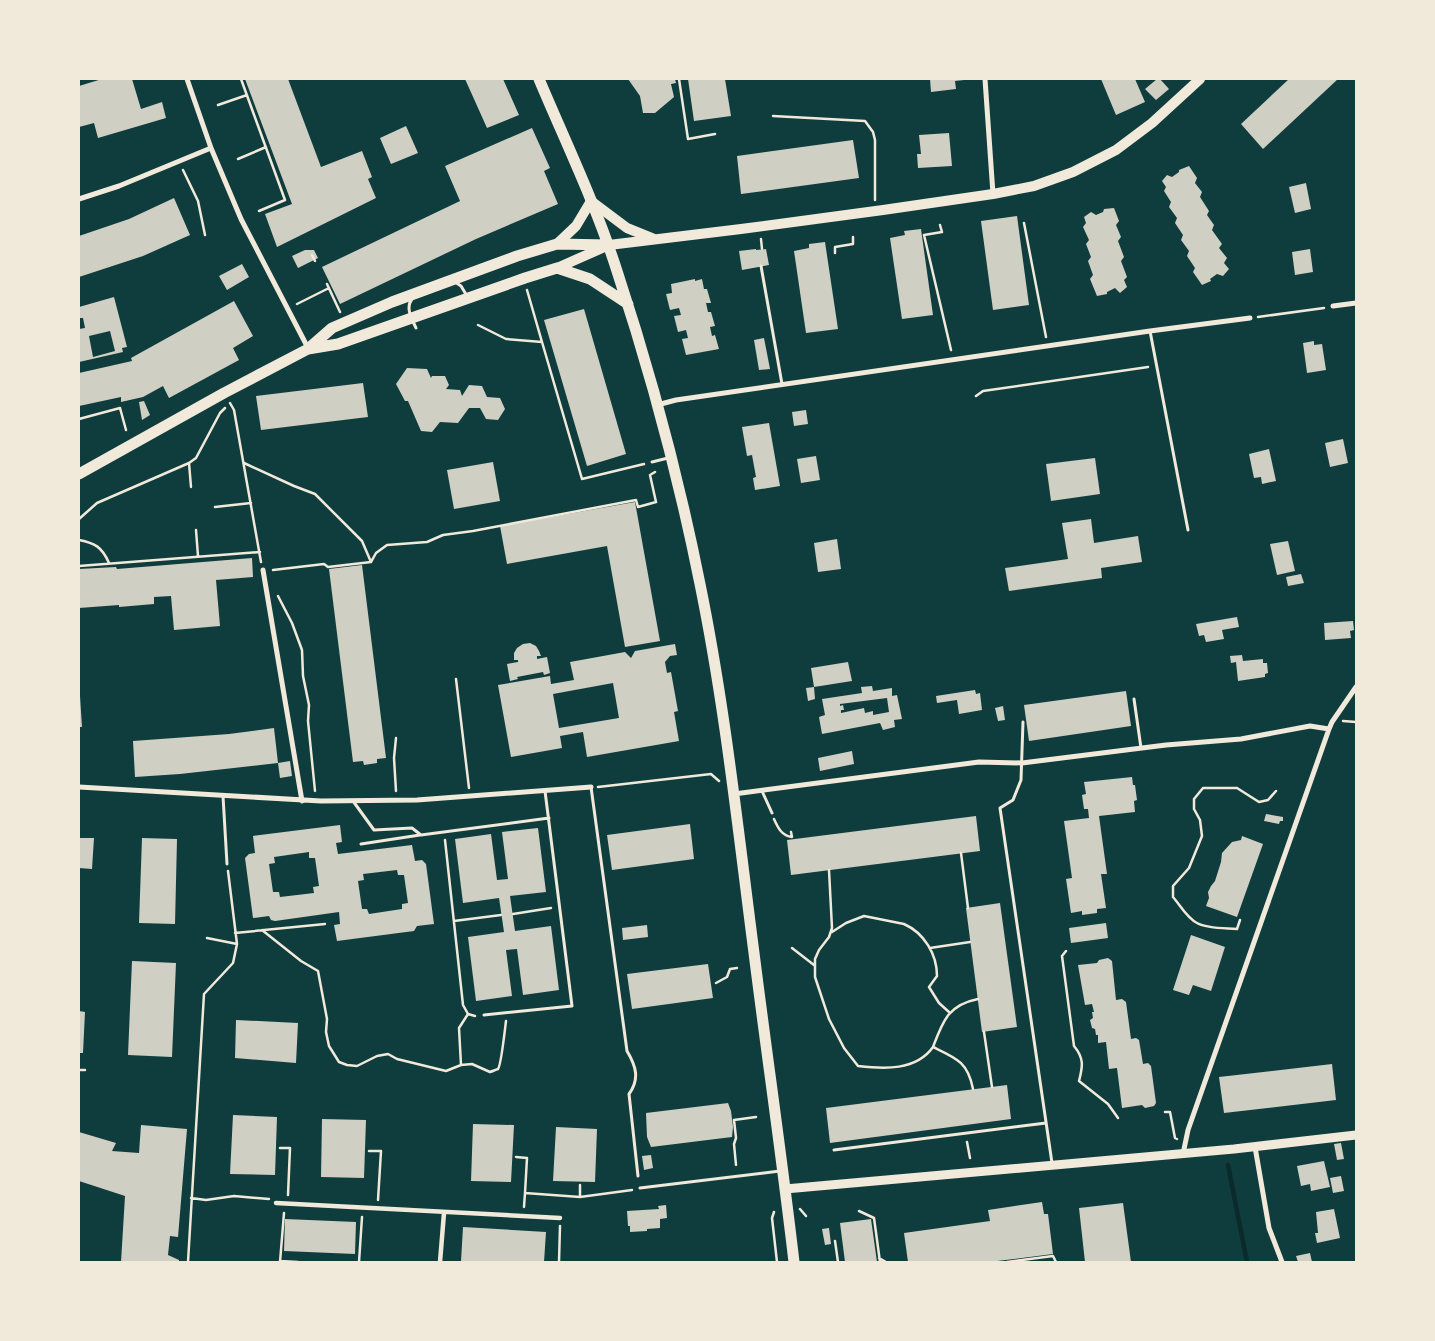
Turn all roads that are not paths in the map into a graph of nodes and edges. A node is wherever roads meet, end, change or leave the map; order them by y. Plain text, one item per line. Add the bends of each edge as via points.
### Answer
1 (187, 79) edge
2 (539, 79) edge
3 (984, 79) edge
4 (1200, 79) edge
5 (211, 148) junction
6 (993, 194) junction
7 (79, 199) edge
8 (591, 201) junction
9 (654, 239) junction
10 (557, 244) junction
11 (608, 245) junction
12 (761, 266) dead end
13 (557, 268) junction
14 (452, 280) junction
15 (418, 293) junction
16 (469, 298) junction
17 (1356, 303) edge
18 (628, 304) junction
19 (1333, 306) road end
20 (1250, 318) road end
21 (414, 324) junction
22 (1150, 330) junction
23 (308, 348) junction
24 (783, 385) junction
25 (657, 405) junction
26 (671, 457) junction
27 (652, 462) road end
28 (79, 474) edge
29 (1188, 530) dead end
30 (263, 570) road end
31 (1356, 687) edge
32 (1134, 699) dead end
33 (1023, 722) dead end
34 (1329, 729) junction
35 (1141, 748) junction
36 (1022, 763) junction
37 (79, 787) edge
38 (591, 787) joint
39 (545, 790) junction
40 (762, 790) junction
41 (733, 794) junction
42 (223, 796) junction
43 (302, 800) junction
44 (353, 800) junction
45 (772, 813) road end
46 (549, 818) junction
47 (420, 835) junction
48 (361, 844) dead end
49 (227, 864) road end
50 (484, 1015) road end
51 (1046, 1123) junction
52 (1356, 1135) edge
53 (1255, 1147) junction
54 (1184, 1149) junction
55 (834, 1150) dead end
56 (1053, 1166) junction
57 (782, 1170) junction
58 (638, 1176) dead end
59 (640, 1188) road end
60 (785, 1189) junction
61 (276, 1203) road end
62 (444, 1213) junction
63 (560, 1218) road end
64 (440, 1262) edge
65 (794, 1262) edge
66 (1282, 1262) edge

1 - 5 street
2 - 8 main road
3 - 6 street
4 - 6 main road via 1152,123 1100,159 1053,180
5 - 7 street
5 - 23 street via 256,251
6 - 9 main road
8 - 9 main road via 627,228
8 - 10 main road via 576,226
8 - 11 main road
9 - 11 main road
10 - 11 main road
10 - 14 main road
11 - 13 main road
11 - 18 main road
12 - 24 lane
13 - 16 main road
13 - 18 main road via 590,279
14 - 15 main road
14 - 16 lane via 462,286
15 - 21 lane via 408,309
15 - 23 main road via 332,328
16 - 21 main road
17 - 19 street
18 - 25 main road
20 - 22 street
21 - 23 main road via 399,322 338,344
22 - 24 street
22 - 29 lane
23 - 28 main road
24 - 25 street
25 - 26 main road
26 - 27 lane
26 - 41 main road via 702,595
30 - 43 street
31 - 34 street
32 - 35 lane
33 - 36 lane
34 - 35 street via 1310,726 1241,740
34 - 54 street via 1191,1121
35 - 36 street
36 - 40 street via 979,762
36 - 51 lane via 1021,780 1014,800 1000,808
37 - 42 street
38 - 39 street
38 - 58 lane via 627,1050 637,1073 635,1086 629,1094
39 - 44 street via 470,797
39 - 46 lane
40 - 41 street
40 - 45 lane
41 - 57 main road
42 - 43 street
42 - 49 lane
43 - 44 street
44 - 47 lane via 374,830 412,828
46 - 47 lane
46 - 50 lane via 572,1006
47 - 48 lane
51 - 55 lane
51 - 56 lane
52 - 53 street
53 - 54 street
53 - 66 street via 1269,1228
54 - 56 street
56 - 60 street
57 - 59 lane
57 - 60 main road
60 - 65 main road
61 - 62 street
62 - 63 street
62 - 64 street

